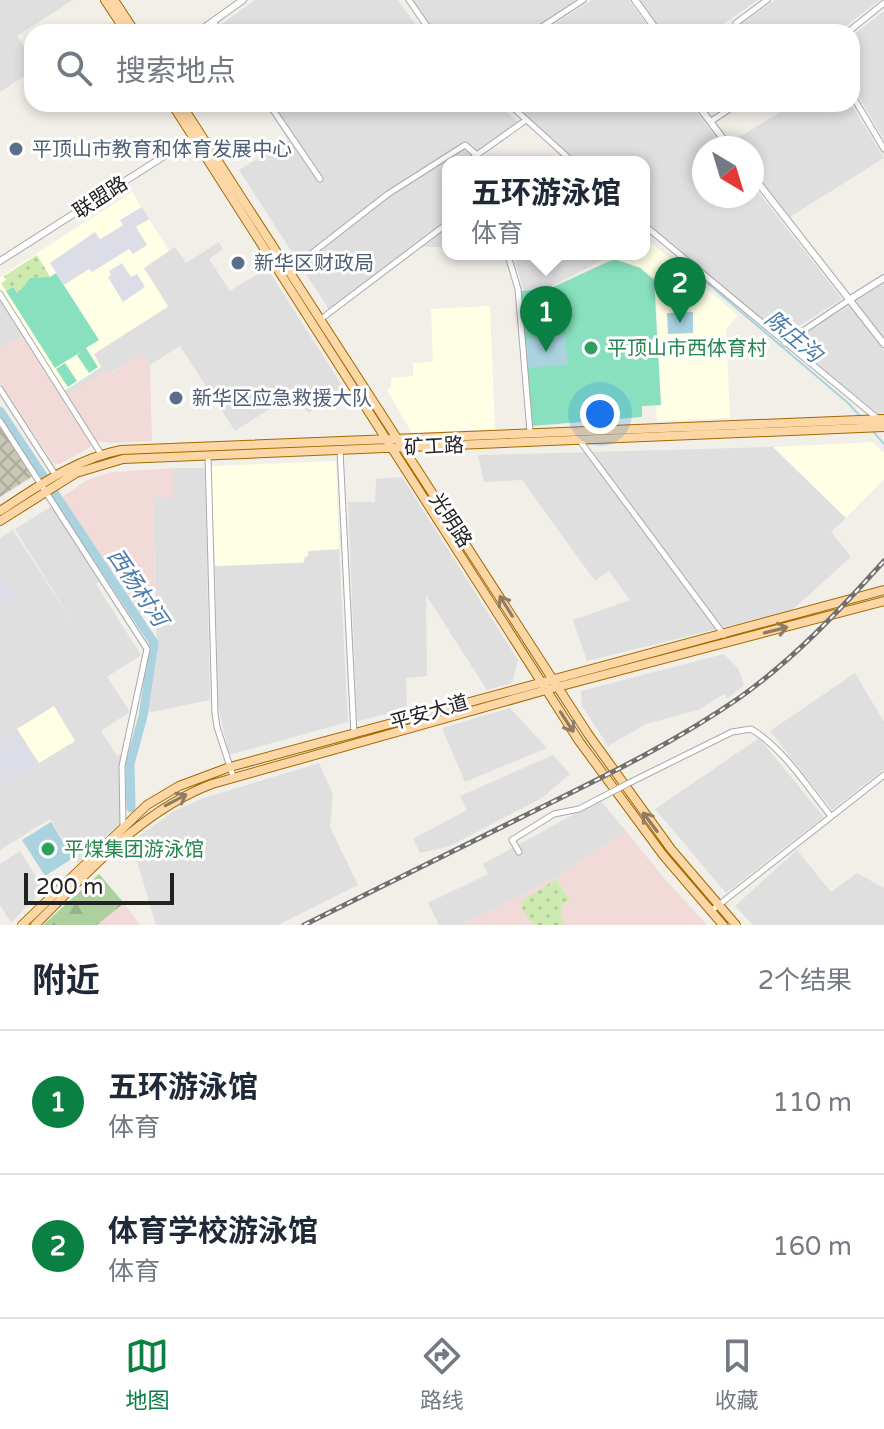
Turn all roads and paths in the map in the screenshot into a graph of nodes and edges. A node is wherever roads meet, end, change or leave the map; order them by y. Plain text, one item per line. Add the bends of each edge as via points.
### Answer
1 (105, 0) edge
2 (114, 0) edge
3 (243, 0) edge
4 (409, 0) edge
5 (583, 0) edge
6 (635, 0) edge
7 (767, 0) edge
8 (884, 3) edge
9 (213, 21) junction
10 (121, 24) edge
11 (130, 24) edge
12 (209, 24) edge
13 (215, 24) edge
14 (426, 24) edge
15 (546, 24) edge
16 (652, 24) edge
17 (737, 24) edge
18 (858, 24) edge
19 (860, 108) edge
20 (178, 112) edge
21 (185, 112) edge
22 (274, 112) edge
23 (518, 112) edge
24 (703, 112) edge
25 (725, 112) edge
26 (526, 120) junction
27 (710, 122) junction
28 (197, 135) junction
29 (721, 136) edge
30 (884, 149) edge
31 (477, 155) joint
32 (448, 156) edge
33 (566, 156) edge
34 (442, 160) edge
35 (320, 179) dead end
36 (764, 190) edge
37 (442, 228) edge
38 (650, 230) edge
39 (509, 260) edge
40 (0, 261) edge
41 (289, 271) junction
42 (884, 278) edge
43 (0, 294) edge
44 (849, 300) junction
45 (317, 322) junction
46 (785, 343) junction
47 (884, 344) edge
48 (0, 389) edge
49 (0, 421) edge
50 (881, 423) edge
51 (856, 424) junction
52 (530, 432) junction
53 (398, 438) junction
54 (385, 439) junction
55 (579, 440) junction
56 (340, 445) junction
57 (404, 447) junction
58 (392, 448) junction
59 (101, 454) junction
60 (208, 455) junction
61 (56, 480) junction
62 (44, 488) junction
63 (0, 511) edge
64 (0, 521) edge
65 (884, 590) edge
66 (884, 601) edge
67 (726, 638) junction
68 (552, 678) junction
69 (540, 681) junction
70 (558, 687) junction
71 (546, 690) junction
72 (354, 738) junction
73 (231, 772) junction
74 (884, 775) edge
75 (830, 815) junction
76 (123, 827) junction
77 (519, 852) dead end
78 (714, 908) junction
79 (22, 925) edge
80 (35, 925) edge
81 (723, 925) edge
82 (736, 925) edge

1 - 10 main road
2 - 11 main road
3 - 9 street
4 - 14 street
5 - 15 street
6 - 16 street
7 - 17 street
8 - 18 street
9 - 12 street
9 - 13 street
19 - 30 street
20 - 28 main road, 光明路
21 - 28 main road, 光明路
22 - 35 street
23 - 26 street
24 - 27 street
25 - 27 street
26 - 31 street
26 - 33 street
27 - 29 street
28 - 40 street, 联盟路
28 - 41 main road, 光明路
28 - 45 main road, 光明路
31 - 32 street via 465,145
34 - 41 street
36 - 44 street
37 - 45 street
38 - 46 street
39 - 52 street via 518,289
41 - 45 main road, 光明路
42 - 44 street
43 - 59 street
44 - 46 street
44 - 47 street
45 - 53 main road, 光明路
45 - 54 main road, 光明路
46 - 50 street
48 - 61 street
49 - 62 street
50 - 51 main road, 矿工路
51 - 52 main road, 矿工路
51 - 55 main road, 矿工路
52 - 53 main road, 矿工路
53 - 54 main road, 矿工路
53 - 57 main road, 光明路
54 - 56 main road, 矿工路
54 - 58 main road, 光明路
55 - 57 main road, 矿工路
55 - 67 street
56 - 58 main road, 矿工路
56 - 59 main road, 矿工路 via 150,448
56 - 60 main road, 矿工路
56 - 72 street
57 - 58 main road, 矿工路
68 -> 57 main road, 光明路
58 - 69 main road, 光明路
59 - 61 main road, 矿工路 via 71,466
60 - 61 main road, 矿工路 via 113,460
60 - 73 street via 215,713
61 - 62 main road, 矿工路
62 - 63 main road, 矿工路
62 - 64 main road, 矿工路
62 - 76 street via 147,649 122,766
65 - 67 main road, 平安大道
67 -> 66 main road, 平安大道
67 - 68 main road, 平安大道
67 - 70 main road, 平安大道
68 - 69 main road, 平安大道
68 - 70 main road, 光明路
69 - 71 main road, 光明路
69 - 72 main road, 平安大道
70 - 71 main road, 平安大道
78 -> 70 main road, 光明路
71 - 72 main road, 平安大道
71 -> 78 main road, 光明路 via 620,800
72 - 73 main road, 平安大道
73 - 76 main road, 平安大道 via 167,792
80 -> 73 main road, 平安大道 via 148,817
74 - 75 street
75 - 77 street, bridge via 786,759 751,729 732,732 577,810 554,814 512,840
75 - 78 street
76 - 79 main road, 平安大道
78 - 81 main road, 光明路
78 - 82 main road, 光明路

